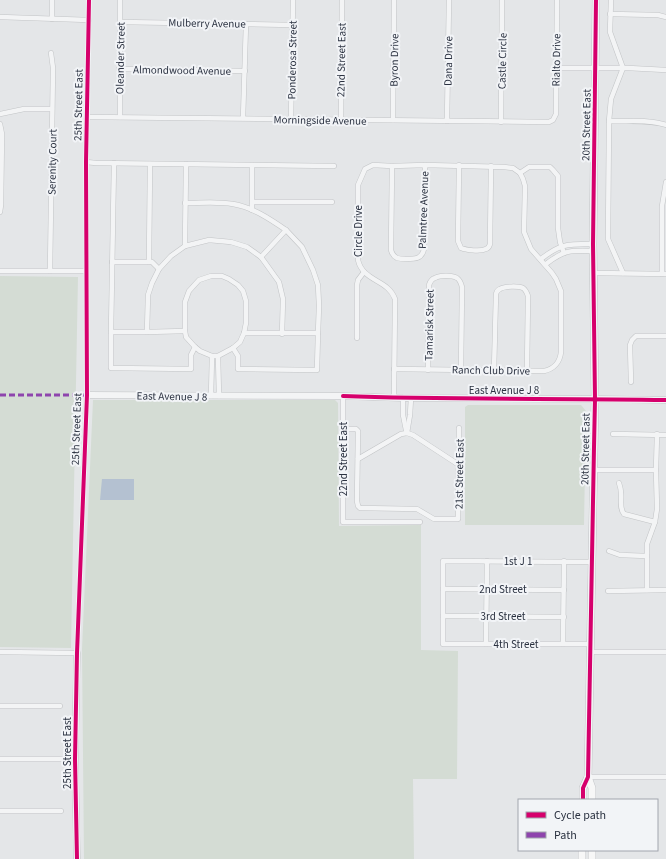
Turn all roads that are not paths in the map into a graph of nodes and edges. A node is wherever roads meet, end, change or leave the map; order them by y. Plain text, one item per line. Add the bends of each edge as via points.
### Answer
1 (52, 0) edge
2 (89, 0) edge
3 (120, 0) edge
4 (293, 0) edge
5 (342, 0) edge
6 (394, 0) edge
7 (449, 0) edge
8 (502, 0) edge
9 (557, 0) edge
10 (596, 0) edge
11 (610, 0) edge
12 (610, 14) junction
13 (0, 17) edge
14 (666, 17) edge
15 (52, 19) junction
16 (89, 20) junction
17 (120, 22) junction
18 (246, 24) junction
19 (293, 25) junction
20 (51, 53) dead end
21 (556, 68) junction
22 (595, 68) junction
23 (623, 68) junction
24 (119, 69) junction
25 (666, 70) edge
26 (245, 71) junction
27 (52, 110) junction
28 (0, 114) edge
29 (87, 117) junction
30 (120, 117) junction
31 (244, 118) junction
32 (291, 120) junction
33 (341, 120) junction
34 (393, 120) junction
35 (553, 120) joint
36 (447, 121) junction
37 (609, 121) junction
38 (501, 122) junction
39 (0, 124) edge
40 (666, 125) edge
41 (86, 162) junction
42 (114, 163) junction
43 (150, 164) junction
44 (186, 164) junction
45 (424, 164) junction
46 (252, 165) junction
47 (459, 165) junction
48 (334, 166) dead end
49 (392, 166) junction
50 (491, 166) junction
51 (520, 173) junction
52 (666, 182) edge
53 (252, 202) junction
54 (332, 202) dead end
55 (185, 203) junction
56 (252, 210) junction
57 (0, 212) edge
58 (286, 230) junction
59 (185, 246) junction
60 (562, 246) junction
61 (593, 247) junction
62 (564, 253) junction
63 (261, 257) junction
64 (541, 260) junction
65 (112, 262) junction
66 (149, 262) junction
67 (546, 264) junction
68 (159, 269) junction
69 (0, 271) edge
70 (50, 271) junction
71 (86, 271) junction
72 (364, 272) junction
73 (594, 273) junction
74 (623, 273) junction
75 (664, 274) edge
76 (185, 331) junction
77 (111, 332) junction
78 (147, 332) junction
79 (244, 333) junction
80 (282, 334) junction
81 (318, 334) junction
82 (666, 336) edge
83 (357, 338) dead end
84 (195, 347) junction
85 (233, 348) junction
86 (212, 356) junction
87 (218, 356) junction
88 (394, 369) junction
89 (428, 370) junction
90 (461, 370) junction
91 (494, 370) junction
92 (527, 371) junction
93 (631, 382) dead end
94 (87, 395) junction
95 (211, 396) junction
96 (219, 396) junction
97 (343, 396) junction
98 (394, 398) junction
99 (403, 398) junction
100 (411, 398) junction
101 (595, 399) junction
102 (666, 400) edge
103 (459, 428) dead end
104 (343, 429) junction
105 (406, 433) junction
106 (613, 434) dead end
107 (657, 434) junction
108 (666, 434) edge
109 (358, 459) junction
110 (459, 464) junction
111 (594, 470) junction
112 (656, 470) junction
113 (619, 483) dead end
114 (420, 522) dead end
115 (655, 522) junction
116 (609, 552) dead end
117 (647, 556) junction
118 (487, 561) junction
119 (564, 562) junction
120 (592, 562) junction
121 (443, 589) junction
122 (487, 589) junction
123 (564, 590) junction
124 (647, 590) junction
125 (666, 590) edge
126 (608, 591) dead end
127 (443, 616) junction
128 (486, 616) junction
129 (564, 617) junction
130 (486, 644) junction
131 (563, 644) junction
132 (590, 648) junction
133 (0, 652) edge
134 (666, 652) edge
135 (77, 653) junction
136 (0, 706) edge
137 (60, 706) dead end
138 (0, 759) edge
139 (75, 759) junction
140 (588, 777) junction
141 (666, 777) edge
142 (583, 799) edge
143 (592, 799) edge
144 (0, 810) edge
145 (61, 811) dead end
146 (77, 859) edge

1 - 15 street
2 - 16 street, 25th Street East
3 - 17 street, Oleander Street
4 - 19 street, Ponderosa Street
5 - 33 street, 22nd Street East
6 - 34 street, Byron Drive
7 - 36 street, Dana Drive
8 - 38 street, Castle Circle
9 - 21 street, Rialto Drive
10 - 22 main road, 20th Street East
11 - 12 street
12 - 14 street
12 - 23 street via 610,32
13 - 15 street
15 - 16 street
16 - 29 street, 25th Street East
17 - 18 street, Mulberry Avenue
17 - 24 street, Oleander Street
18 - 19 street, Mulberry Avenue
18 - 26 street
19 - 32 street, Ponderosa Street
20 - 27 street, Serenity Court
21 - 22 street
21 - 35 street, Rialto Drive via 556,114
22 - 23 street
22 - 61 main road, 20th Street East
23 - 25 street
23 - 37 street via 611,99
24 - 26 street, Almondwood Avenue
24 - 30 street, Oleander Street
26 - 31 street
27 - 28 street via 24,109
27 - 70 street, Serenity Court
29 - 30 street, Morningside Avenue
29 - 41 street, 25th Street East
30 - 31 street, Morningside Avenue
31 - 32 street, Morningside Avenue
32 - 33 street, Morningside Avenue
33 - 34 street, Morningside Avenue
34 - 36 street, Morningside Avenue
35 - 38 street, Morningside Avenue
36 - 38 street, Morningside Avenue
37 - 40 street
37 - 74 street via 608,239
39 - 57 street
41 - 42 street
41 - 71 street, 25th Street East
42 - 43 street
42 - 65 street
43 - 44 street
43 - 66 street
44 - 46 street
44 - 55 street
45 - 47 street
45 - 49 street
45 - 49 street, Palmtree Avenue via 424,249 421,256 415,259 398,259 391,250
46 - 48 street
46 - 53 street
47 - 50 street
47 - 50 street via 458,241 461,248 467,250 484,250 490,244
49 - 72 street, Circle Drive via 374,165 365,169 358,185 358,257 359,265
50 - 51 street via 513,168
51 - 60 street via 529,167 550,167 558,176 558,228
51 - 64 street via 525,186 524,232 531,249
52 - 75 street via 662,206
53 - 54 street
53 - 56 street
55 - 56 street via 232,204
55 - 59 street
56 - 58 street via 273,220
58 - 63 street
58 - 81 street via 302,247 318,285
59 - 63 street via 209,240 232,242 247,247
59 - 68 street
60 - 61 street via 568,244
60 - 62 street
60 - 64 street
61 - 62 street
61 - 73 main road, 20th Street East
62 - 67 street
63 - 80 street via 279,282 283,299
64 - 67 street
65 - 66 street
65 - 77 street
66 - 68 street
67 - 92 street, Ranch Club Drive via 561,291 561,352 559,361 548,370
68 - 78 street via 148,295
69 - 70 street
70 - 71 street
71 - 94 street, 25th Street East
72 - 83 street via 357,285
72 - 88 street, Circle Drive via 390,290 395,299
73 - 74 street
73 - 101 main road, 20th Street East
74 - 75 street
76 - 78 street
76 - 79 street via 185,302 189,291 199,280 222,276 230,279 243,291 246,301
76 - 84 street via 186,337
77 - 78 street
77 - 84 street via 111,368 191,369 191,355
79 - 80 street
79 - 85 street via 240,342
80 - 81 street
81 - 85 street via 317,370 238,369 238,356
82 - 93 street via 636,336 632,340
84 - 86 street
85 - 87 street
86 - 87 street
86 - 95 street
87 - 96 street
88 - 89 street, Ranch Club Drive
88 - 98 street, Circle Drive
89 - 90 street, Ranch Club Drive
89 - 90 street, Tamarisk Street via 429,285 435,278 452,277 457,278 462,286
90 - 91 street, Ranch Club Drive
91 - 92 street, Ranch Club Drive
91 - 92 street via 496,294 502,288 518,287 524,289 528,296
94 - 95 street, East Avenue J 8
94 - 135 street, 25th Street East
95 - 96 street, East Avenue J 8
96 - 97 street, East Avenue J 8
97 - 98 street, East Avenue J 8
97 - 104 street, 22nd Street East
98 - 99 street, East Avenue J 8
99 - 100 street, East Avenue J 8
99 - 105 street
100 - 101 street, East Avenue J 8
100 - 105 street
101 - 102 street, East Avenue J 8
101 - 111 main road, 20th Street East
103 - 110 street, 21st Street East
104 - 109 street via 358,431
104 - 114 street, 22nd Street East via 343,522
105 - 109 street
105 - 110 street
106 - 107 street
107 - 108 street
107 - 112 street
109 - 110 street, 21st Street East via 357,501 360,508 417,509 434,519 458,519
111 - 112 street
111 - 120 main road, 20th Street East
112 - 115 street
113 - 115 street via 624,514
115 - 117 street via 647,544
116 - 117 street
117 - 124 street
118 - 119 street, 1st J 1
118 - 121 street, 1st J 1 via 443,561
118 - 122 street
119 - 120 street, 1st J 1
119 - 123 street
120 - 132 main road, 20th Street East
121 - 122 street, 2nd Street
121 - 127 street
122 - 123 street, 2nd Street
122 - 128 street
123 - 129 street
124 - 125 street
124 - 126 street
127 - 128 street, 3rd Street
127 - 130 street, 4th Street via 443,644
128 - 129 street, 3rd Street
128 - 130 street
129 - 131 street
130 - 131 street, 4th Street
131 - 132 street, 4th Street
132 - 134 street, 4th Street
132 - 140 main road, 20th Street East
133 - 135 street
135 - 139 street, 25th Street East
136 - 137 street
138 - 139 street
139 - 146 street, 25th Street East
140 - 141 street
140 - 142 main road, 20th Street East via 583,788
140 - 143 main road, 20th Street East
144 - 145 street

